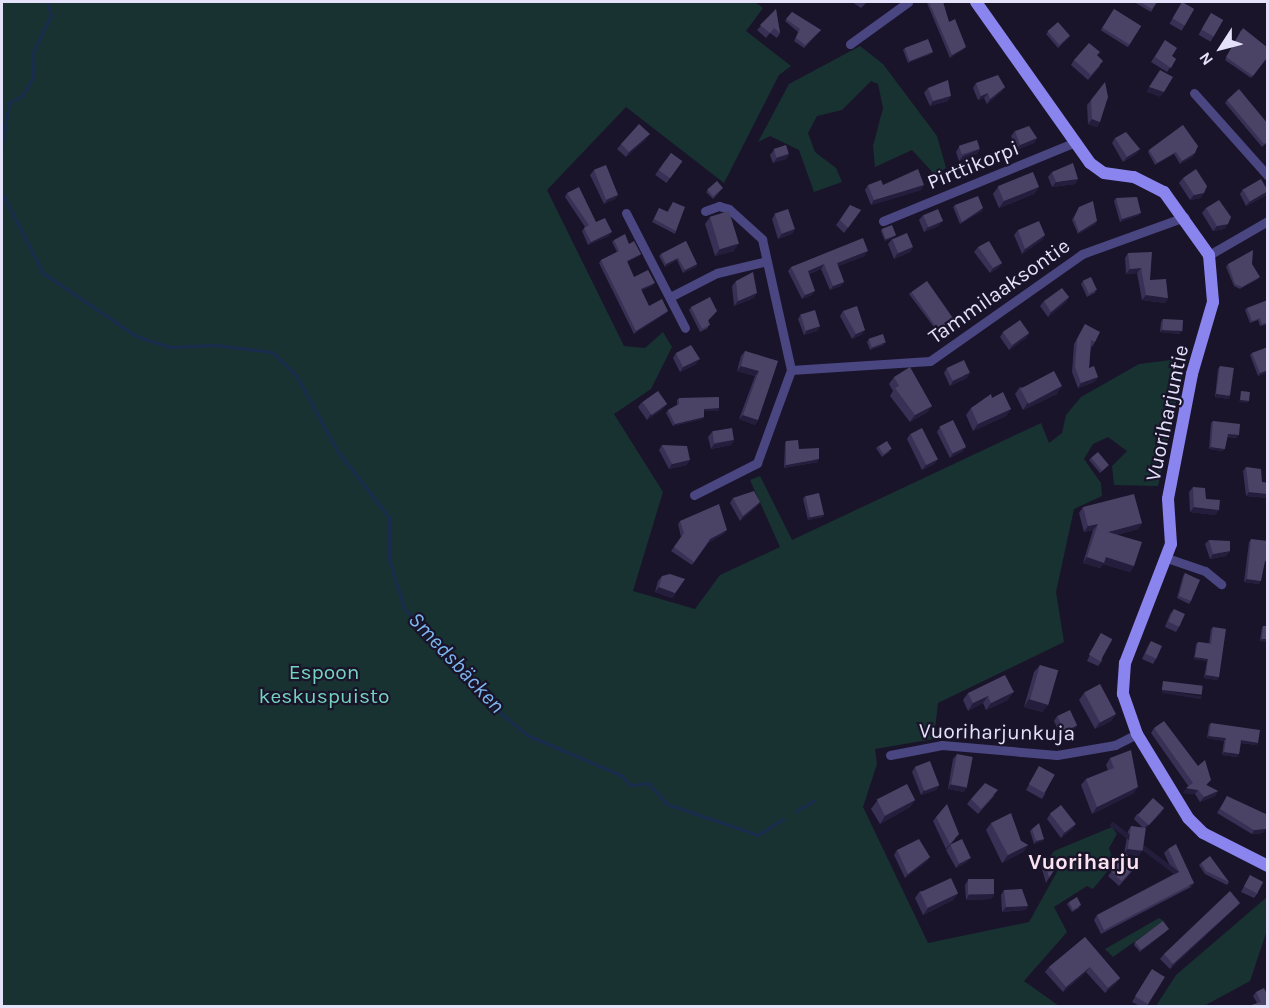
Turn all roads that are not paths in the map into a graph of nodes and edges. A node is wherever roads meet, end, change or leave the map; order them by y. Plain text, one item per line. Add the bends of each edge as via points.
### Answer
1 (908, 2) edge
2 (976, 2) edge
3 (850, 44) dead end
4 (1194, 93) dead end
5 (1076, 142) junction
6 (1268, 176) edge
7 (705, 211) dead end
8 (626, 213) dead end
9 (1185, 217) junction
10 (884, 221) dead end
11 (1268, 221) edge
12 (1209, 255) junction
13 (767, 261) junction
14 (670, 297) junction
15 (685, 328) dead end
16 (791, 370) junction
17 (694, 495) dead end
18 (1167, 558) junction
19 (1221, 584) dead end
20 (1137, 734) junction
21 (890, 755) dead end
22 (1268, 866) edge

1 - 3 street
2 - 5 street, Vuoriharjuntie
4 - 6 street
5 - 9 street, Vuoriharjuntie via 1096,168 1152,184
5 - 10 street, Pirttikorpi
7 - 13 street via 719,206 739,216 762,239
8 - 14 street
9 - 12 street, Vuoriharjuntie
9 - 16 street, Tammilaaksontie via 1093,248 930,361
11 - 12 street
12 - 18 street, Vuoriharjuntie via 1213,302 1192,374 1168,499 1173,525
13 - 14 street via 717,273
13 - 16 street
14 - 15 street
16 - 17 street via 757,464
18 - 19 street via 1204,571
18 - 20 street, Vuoriharjuntie via 1125,663 1123,694
20 - 21 street, Vuoriharjunkuja via 1115,745 1057,755 942,745
20 - 22 street, Vuoriharjuntie via 1188,818 1203,832

